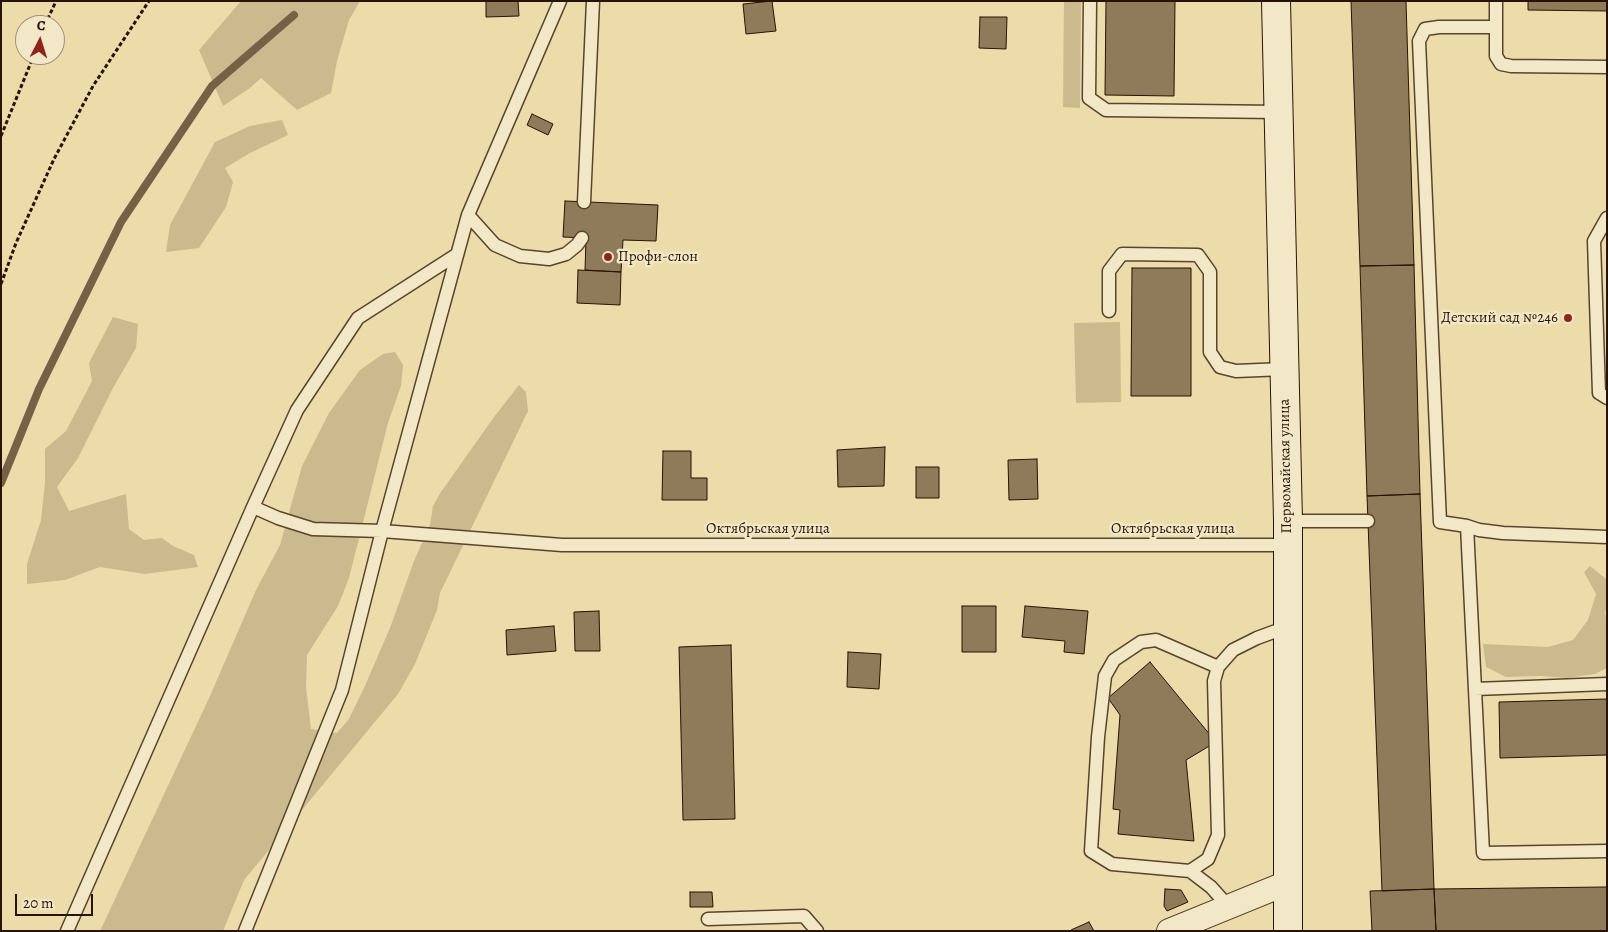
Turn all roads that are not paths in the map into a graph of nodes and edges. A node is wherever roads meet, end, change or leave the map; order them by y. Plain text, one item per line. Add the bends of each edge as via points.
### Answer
1 (560, 1) edge
2 (593, 1) edge
3 (1090, 1) edge
4 (1276, 1) edge
5 (1496, 1) edge
6 (1496, 27) junction
7 (1607, 67) edge
8 (1278, 112) junction
9 (584, 202) dead end
10 (468, 215) junction
11 (1607, 218) edge
12 (582, 238) dead end
13 (456, 255) junction
14 (1109, 312) dead end
15 (1284, 369) junction
16 (1607, 398) edge
17 (253, 507) junction
18 (1368, 521) dead end
19 (1467, 526) junction
20 (382, 531) junction
21 (1288, 533) junction
22 (1607, 537) edge
23 (1287, 627) junction
24 (1218, 666) junction
25 (1607, 684) edge
26 (1475, 688) junction
27 (1607, 851) edge
28 (1190, 872) junction
29 (1287, 883) junction
30 (1228, 906) junction
31 (708, 918) dead end
32 (67, 931) edge
33 (245, 931) edge
34 (817, 931) edge
35 (1169, 931) edge
36 (1288, 931) edge

1 - 10 lane
2 - 9 lane
3 - 8 lane via 1089,98 1106,110
4 - 8 street, Первомайская улица
5 - 6 lane
6 - 7 lane via 1496,56 1501,64
6 - 19 lane via 1425,29 1419,41 1440,522
8 - 15 street, Первомайская улица
10 - 12 lane via 495,245 520,256 549,259 566,254
10 - 13 lane
11 - 16 lane via 1594,241 1599,393
13 - 17 lane via 358,318 297,410
13 - 20 lane
14 - 15 lane via 1109,271 1122,254 1198,255 1210,272 1210,352 1220,367 1236,371
15 - 21 street, Первомайская улица
17 - 20 lane, Октябрьская улица via 313,529
17 - 32 lane
18 - 21 lane, Октябрьская улица
19 - 22 lane via 1503,533
19 - 26 lane
20 - 21 lane, Октябрьская улица via 562,545
20 - 33 lane via 342,690
21 - 23 street, Первомайская улица
23 - 24 lane via 1233,650
23 - 29 street, Первомайская улица
24 - 28 lane via 1214,681 1218,834 1208,859
24 - 28 lane via 1156,640 1141,642 1114,660 1105,676 1091,851 1112,864
25 - 26 lane
26 - 27 lane via 1483,853
28 - 30 lane via 1211,887
29 - 30 street
29 - 36 street, Первомайская улица
30 - 35 street
31 - 34 lane via 804,916

